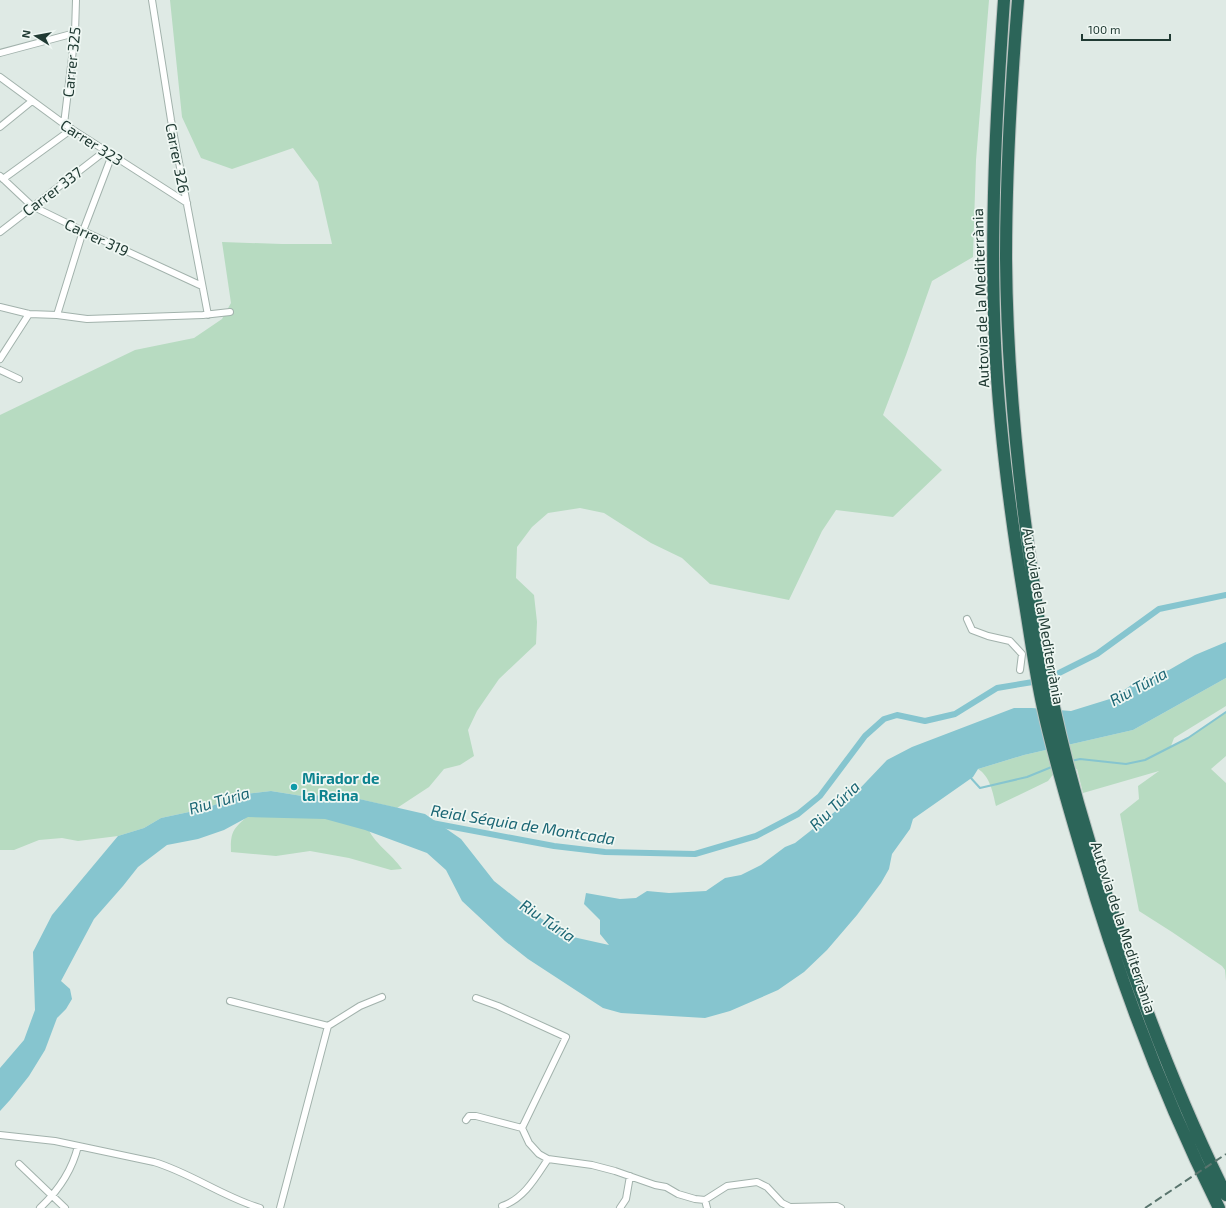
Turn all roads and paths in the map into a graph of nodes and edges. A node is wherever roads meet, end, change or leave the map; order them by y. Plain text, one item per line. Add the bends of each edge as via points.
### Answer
1 (76, 0) edge
2 (152, 0) edge
3 (1004, 0) edge
4 (1018, 0) edge
5 (75, 33) junction
6 (0, 53) edge
7 (0, 77) edge
8 (32, 101) junction
9 (64, 124) junction
10 (0, 127) edge
11 (72, 129) junction
12 (105, 151) junction
13 (112, 155) junction
14 (2, 178) edge
15 (187, 204) junction
16 (32, 206) junction
17 (83, 231) junction
18 (0, 232) edge
19 (202, 286) junction
20 (0, 307) edge
21 (230, 312) dead end
22 (29, 314) junction
23 (57, 315) junction
24 (208, 315) junction
25 (0, 359) edge
26 (0, 370) edge
27 (18, 379) dead end
28 (967, 619) dead end
29 (1034, 626) junction
30 (1020, 670) dead end
31 (1083, 839) junction
32 (382, 997) dead end
33 (476, 998) dead end
34 (230, 1001) dead end
35 (328, 1026) junction
36 (466, 1120) dead end
37 (522, 1128) junction
38 (0, 1135) edge
39 (78, 1146) junction
40 (548, 1160) junction
41 (19, 1164) dead end
42 (630, 1176) junction
43 (1226, 1195) edge
44 (53, 1196) junction
45 (705, 1200) junction
46 (502, 1206) dead end
47 (40, 1208) edge
48 (65, 1208) edge
49 (260, 1208) edge
50 (280, 1208) edge
51 (620, 1208) edge
52 (707, 1208) edge
53 (841, 1208) edge
54 (1219, 1208) edge

1 - 5 street, Carrer 325
2 - 15 street, Carrer 326
3 - 29 highway, Autovia de la Mediterrània via 994,170 995,345 1013,533
4 - 29 highway, Autovia de la Mediterrània via 1007,169 1006,261 1017,455
5 - 6 street
5 - 9 street, Carrer 325
7 - 8 street, Carrer 323
8 - 9 street, Carrer 323
8 - 10 street
9 - 11 street, Carrer 323
11 - 12 street, Carrer 323
11 - 14 street
12 - 13 street, Carrer 323
12 - 16 street, Carrer 337
13 - 15 street, Carrer 323
13 - 17 street
14 - 16 street, Carrer 319
15 - 19 street, Carrer 326
16 - 17 street, Carrer 319
16 - 18 street, Carrer 337
17 - 19 street, Carrer 319
17 - 23 street
19 - 24 street, Carrer 326
20 - 22 street
21 - 24 street
22 - 23 street
22 - 25 street
23 - 24 street via 87,319
26 - 27 street
28 - 30 street via 972,630 1010,641 1022,654
29 - 31 highway, Autovia de la Mediterrània
31 - 43 highway, Autovia de la Mediterrània via 1143,1001 1191,1120
31 - 54 highway, Autovia de la Mediterrània via 1097,903 1129,999 1180,1124
32 - 35 street via 360,1006
33 - 37 street via 566,1038
34 - 35 street
35 - 50 street
36 - 37 street via 469,1116 476,1116
37 - 40 street via 529,1143
38 - 39 street
39 - 44 street via 67,1174
39 - 49 street via 169,1167 226,1196
40 - 42 street via 592,1165
40 - 46 street via 523,1193 511,1203
41 - 44 street
42 - 45 street via 666,1187 678,1194
42 - 51 street via 626,1199
44 - 47 street
44 - 48 street
45 - 52 street
45 - 53 street via 727,1186 757,1182 768,1187 787,1206

